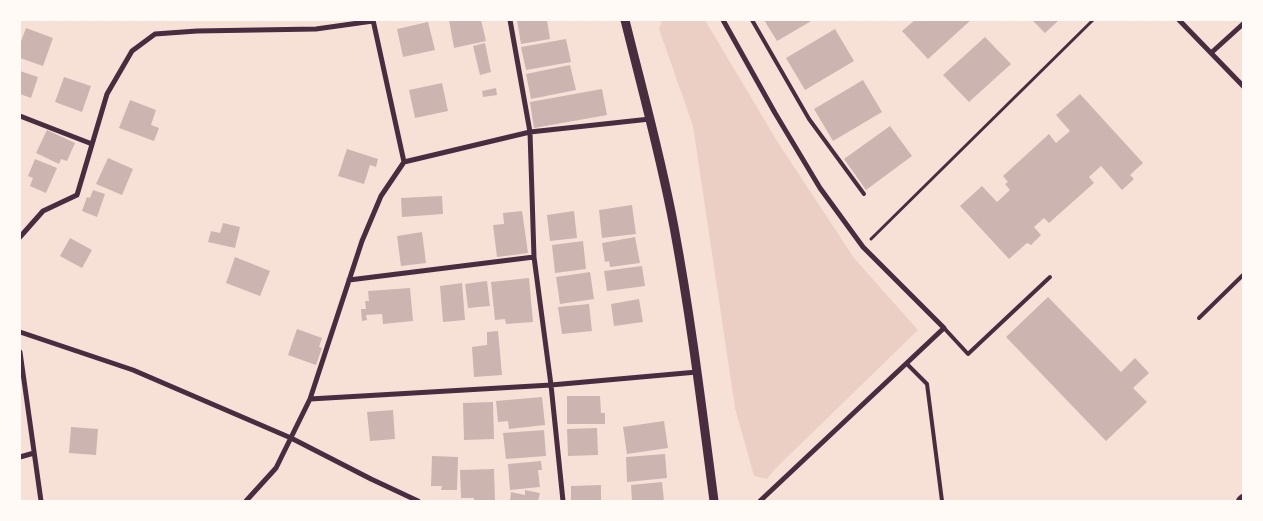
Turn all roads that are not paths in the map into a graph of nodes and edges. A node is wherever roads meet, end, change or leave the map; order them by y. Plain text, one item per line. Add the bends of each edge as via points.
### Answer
1 (510, 20) edge
2 (625, 20) edge
3 (723, 20) edge
4 (752, 20) edge
5 (1179, 20) edge
6 (373, 21) edge
7 (1243, 24) edge
8 (1211, 53) junction
9 (1243, 86) edge
10 (20, 116) edge
11 (650, 118) junction
12 (530, 132) junction
13 (92, 144) junction
14 (404, 162) junction
15 (864, 194) dead end
16 (20, 237) edge
17 (534, 257) junction
18 (1243, 275) edge
19 (1050, 277) dead end
20 (349, 280) junction
21 (1199, 318) dead end
22 (944, 328) junction
23 (20, 332) edge
24 (20, 352) edge
25 (907, 364) junction
26 (697, 372) junction
27 (551, 385) junction
28 (310, 399) junction
29 (291, 438) junction
30 (34, 453) junction
31 (20, 457) edge
32 (41, 501) edge
33 (246, 501) edge
34 (418, 501) edge
35 (563, 501) edge
36 (714, 501) edge
37 (760, 501) edge
38 (942, 501) edge

1 - 12 street
2 - 11 street
3 - 22 street via 820,188 863,247
4 - 15 lane via 809,119
5 - 8 street
6 - 13 street via 316,29 155,34 132,51 107,94
6 - 14 street
7 - 8 street
8 - 9 street
10 - 13 street
11 - 12 street
11 - 26 street via 674,226
12 - 14 street
12 - 17 street
13 - 16 street via 77,195 43,211
14 - 20 street via 381,196
17 - 20 street
17 - 27 street
18 - 21 lane
19 - 22 lane via 968,354
20 - 28 street
22 - 25 street
23 - 29 street via 133,370
24 - 30 street
25 - 37 street
25 - 38 lane via 927,384
26 - 27 street
26 - 36 street
27 - 28 street
27 - 35 street
28 - 29 street
29 - 33 street via 276,468
29 - 34 street
30 - 31 street
30 - 32 street

